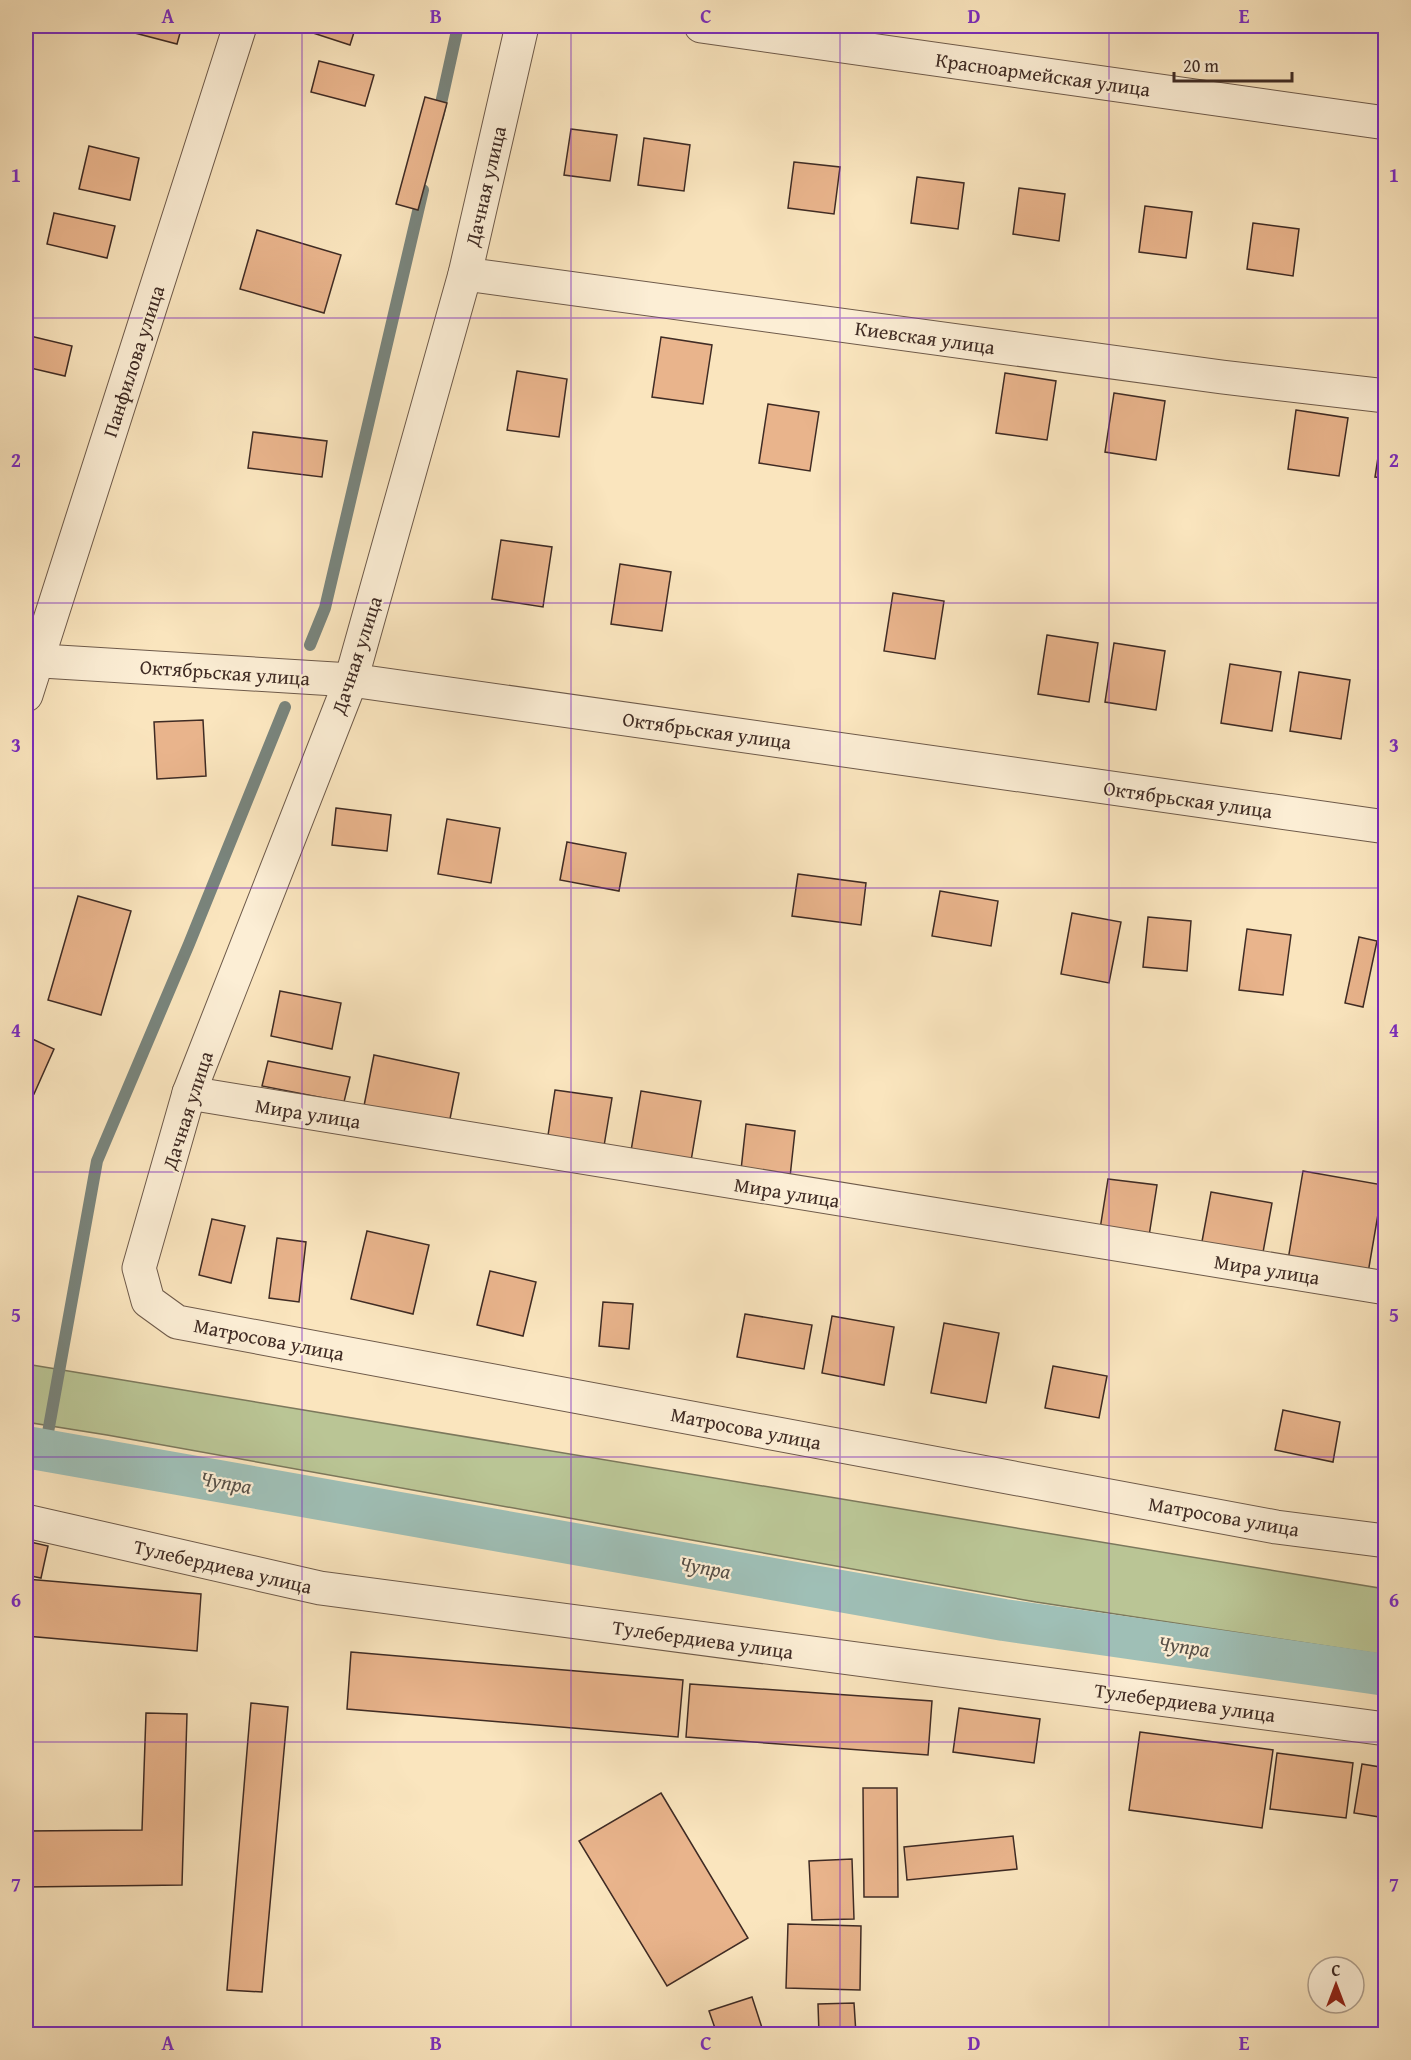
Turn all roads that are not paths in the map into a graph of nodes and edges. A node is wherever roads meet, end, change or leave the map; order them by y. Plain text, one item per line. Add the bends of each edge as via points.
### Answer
1 (240, 26) edge
2 (522, 26) edge
3 (701, 26) edge
4 (1386, 123) edge
5 (465, 274) junction
6 (1386, 396) edge
7 (32, 660) edge
8 (351, 680) junction
9 (26, 695) edge
10 (1386, 827) edge
11 (189, 1093) junction
12 (139, 1268) joint
13 (1386, 1288) edge
14 (26, 1521) edge
15 (1386, 1541) edge
16 (1386, 1729) edge

1 - 7 street, Панфилова улица
2 - 5 street, Дачная улица
3 - 4 street, Красноармейская улица
5 - 6 street, Киевская улица
5 - 8 street, Дачная улица
7 - 8 street, Октябрьская улица
7 - 9 street, Панфилова улица
8 - 10 street, Октябрьская улица
8 - 11 street, Дачная улица
11 - 12 street, Дачная улица
11 - 13 street, Мира улица
12 - 15 street, Матросова улица via 148,1301 177,1322 1276,1527
14 - 16 street, Тулебердиева улица via 320,1588

